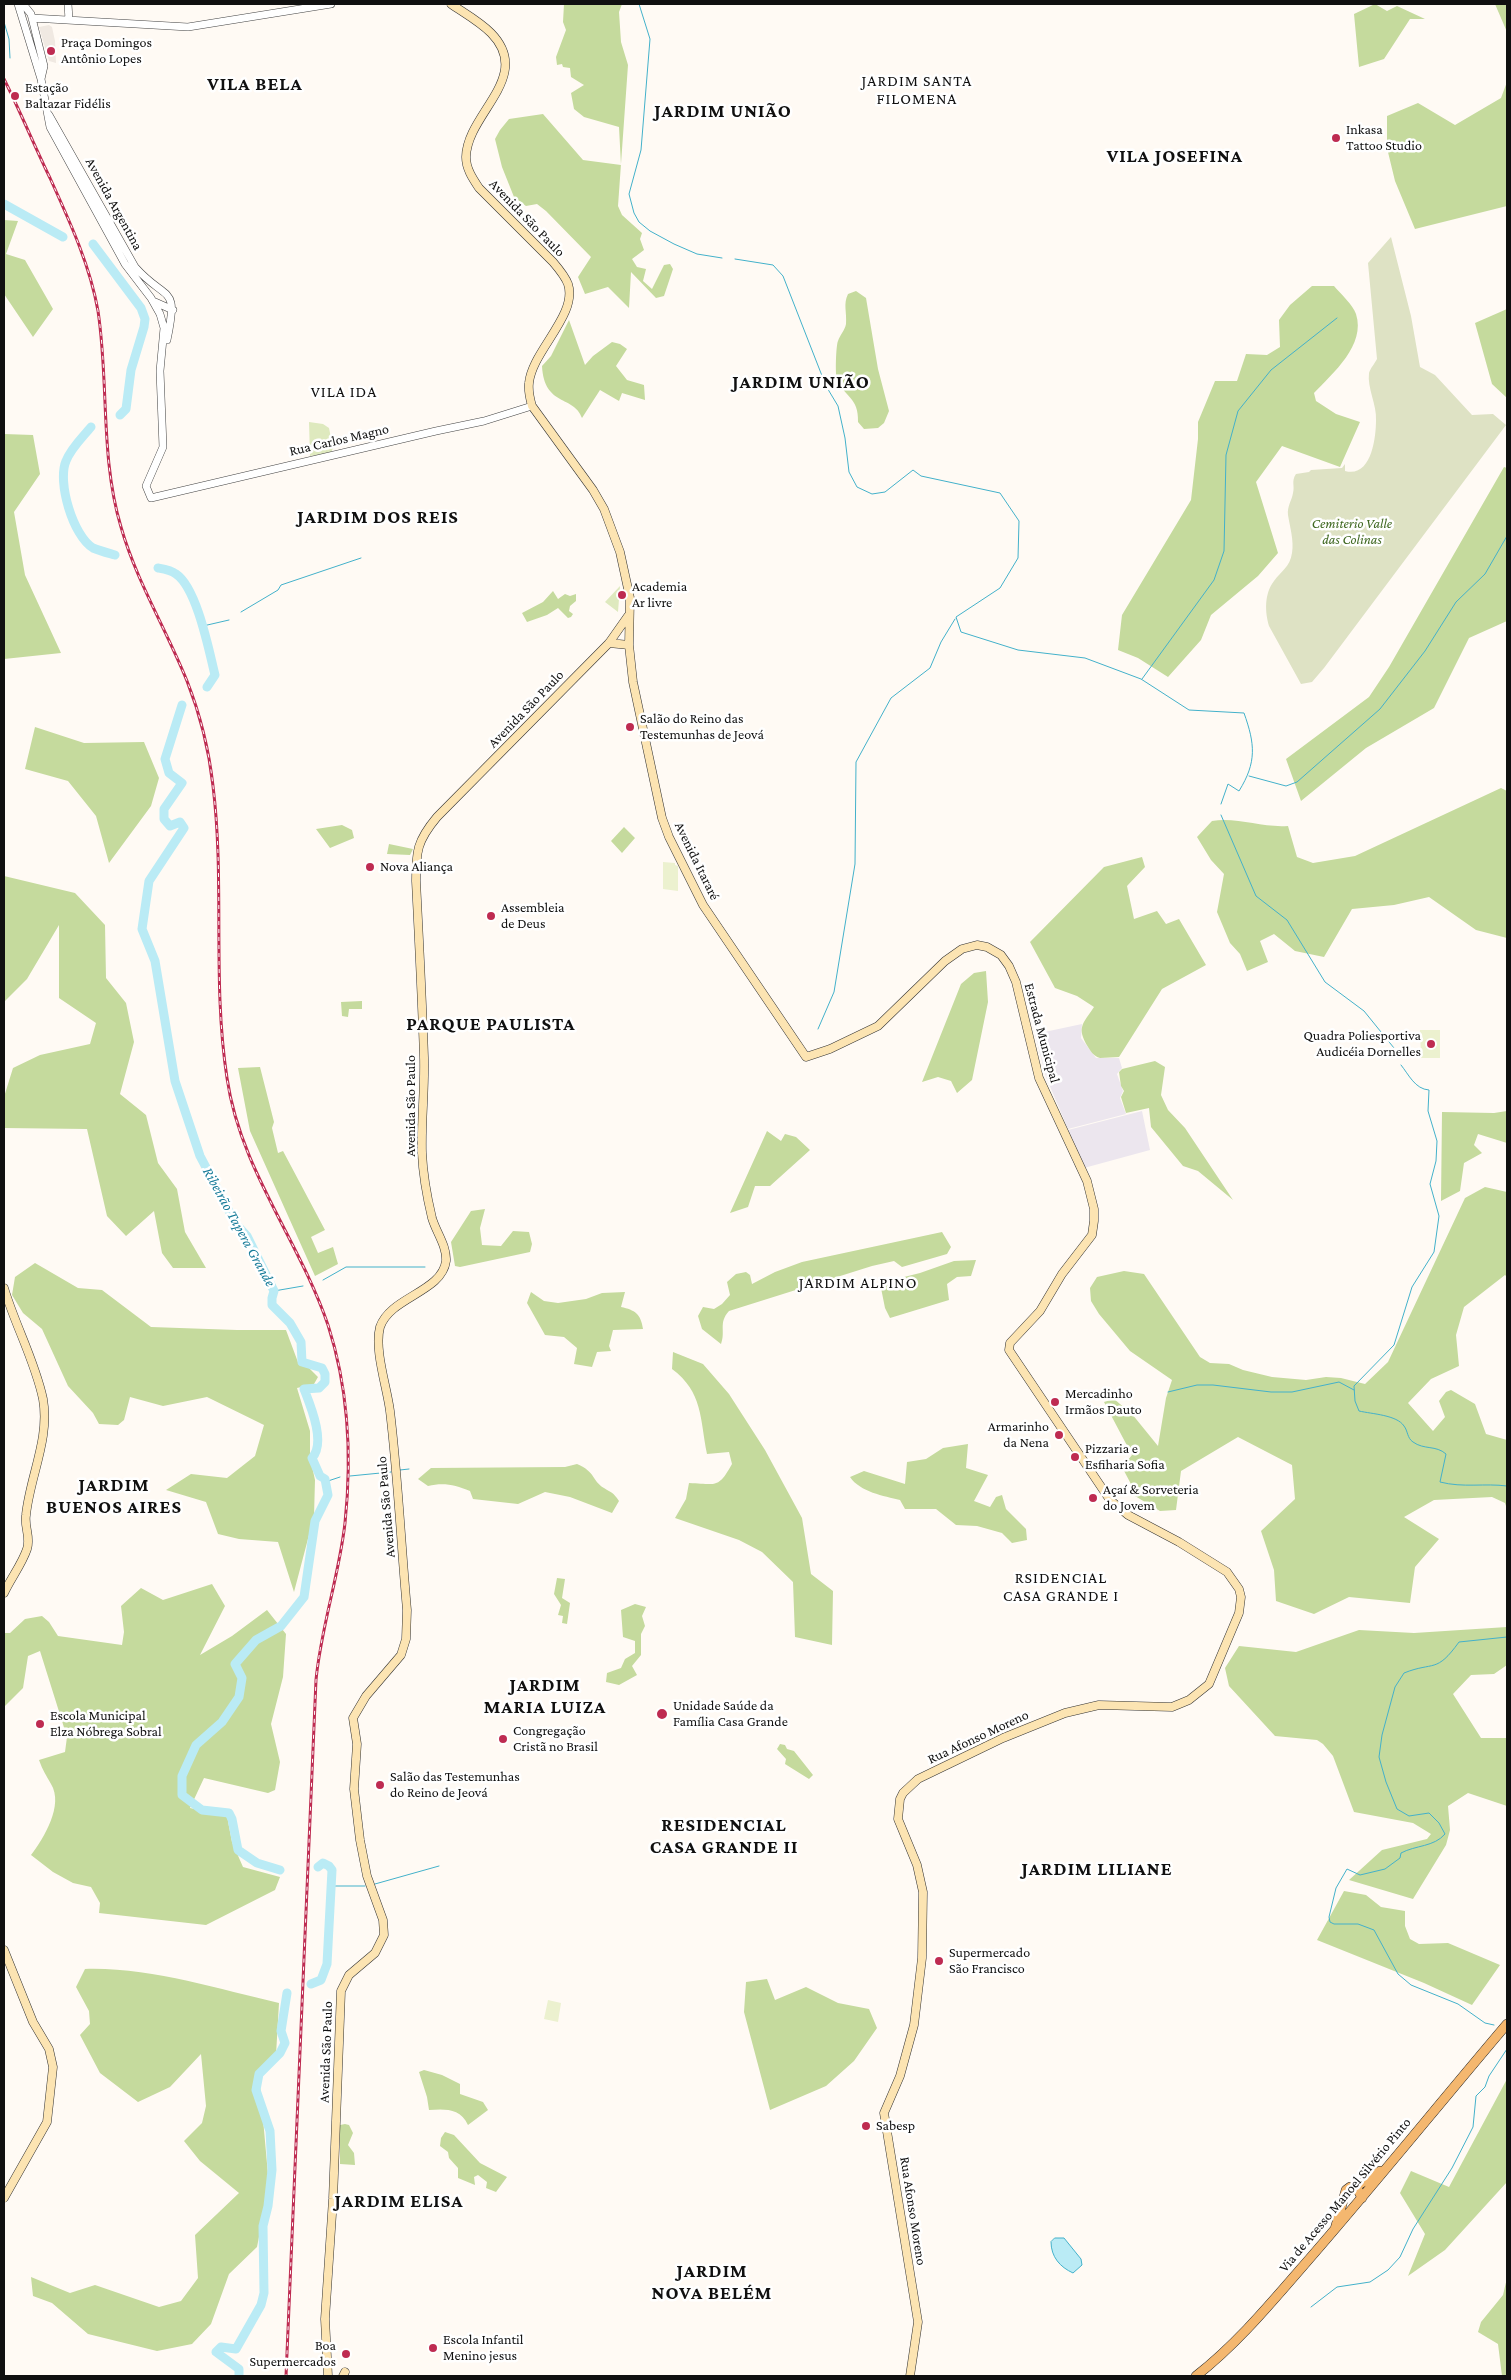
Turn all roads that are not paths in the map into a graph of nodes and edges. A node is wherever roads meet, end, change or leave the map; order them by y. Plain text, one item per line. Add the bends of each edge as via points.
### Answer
1 (20, 4) edge
2 (68, 4) edge
3 (330, 4) edge
4 (451, 4) edge
5 (32, 18) junction
6 (69, 20) junction
7 (41, 79) junction
8 (65, 151) junction
9 (159, 288) junction
10 (151, 298) junction
11 (173, 310) junction
12 (163, 349) junction
13 (532, 406) junction
14 (629, 614) junction
15 (609, 643) junction
16 (629, 645) junction
17 (810, 1056) joint
18 (4, 1288) edge
19 (1010, 1343) joint
20 (4, 1593) edge
21 (4, 1950) edge
22 (1507, 2024) edge
23 (1387, 2167) junction
24 (1354, 2188) junction
25 (4, 2198) edge
26 (1362, 2198) junction
27 (1334, 2232) junction
28 (327, 2362) junction
29 (328, 2376) edge
30 (332, 2376) edge
31 (910, 2376) edge
32 (1196, 2376) edge

1 - 5 street
1 - 7 street
2 - 6 street
3 - 6 street via 188,26
4 - 13 main road, Avenida São Paulo via 492,34 504,55 502,84 468,143 466,158 472,177 479,188 553,262 569,285 569,302 531,372 529,391
5 - 6 street
5 - 7 street via 44,66
7 - 8 street, Avenida Argentina via 49,115
8 - 9 street, Avenida Argentina via 135,267
8 - 10 street, Avenida Argentina via 125,264
9 - 10 street via 151,290
9 - 11 street, Avenida Argentina via 169,295
10 - 11 street
10 - 12 street via 164,328
11 - 12 street
12 - 13 street, Rua Carlos Magno via 160,371 163,447 147,484 151,498 484,421
13 - 14 main road via 604,509 626,572
14 - 15 main road, Avenida São Paulo
14 - 16 main road, Avenida Itararé
15 - 16 main road
15 - 28 main road, Avenida São Paulo via 437,817 420,841 418,851 416,881 424,1056 422,1154 432,1219 446,1259 444,1268 431,1285 410,1295 385,1319 380,1331 379,1350 390,1410 398,1496 407,1610 406,1639 401,1655 366,1696 354,1718 357,1744 354,1789 360,1840 367,1876 383,1920 384,1935 375,1953 349,1975 341,1991
16 - 17 main road, Avenida Itararé via 633,682 662,818 669,837 704,905 803,1055
17 - 19 main road, Estrada Municipal via 844,1044 882,1024 931,974 962,949 976,945 988,947 1001,955 1009,966 1016,982 1039,1078 1087,1181 1094,1209 1092,1234 1062,1274 1040,1312
18 - 20 main road via 29,1356 46,1418 25,1518 30,1538
19 - 31 main road, Rua Afonso Moreno via 1009,1350 1110,1500 1128,1515 1227,1572 1239,1588 1240,1605 1208,1684 1189,1700 1172,1707 1099,1705 1065,1712 918,1779 900,1799 898,1819 917,1865 923,1892 922,1958 914,2025 900,2076 884,2113 918,2322
21 - 25 main road via 33,2022 49,2049 53,2067 47,2122
22 - 23 main road, Via de Acesso Manoel Silvério Pinto
23 - 24 main road
23 - 26 main road, Via de Acesso Manoel Silvério Pinto
24 - 26 main road
24 - 27 main road via 1350,2187 1344,2193
26 - 27 main road, Via de Acesso Manoel Silvério Pinto
27 - 32 main road, Via de Acesso Manoel Silvério Pinto via 1242,2335
28 - 29 main road, Avenida São Paulo
28 - 30 main road

